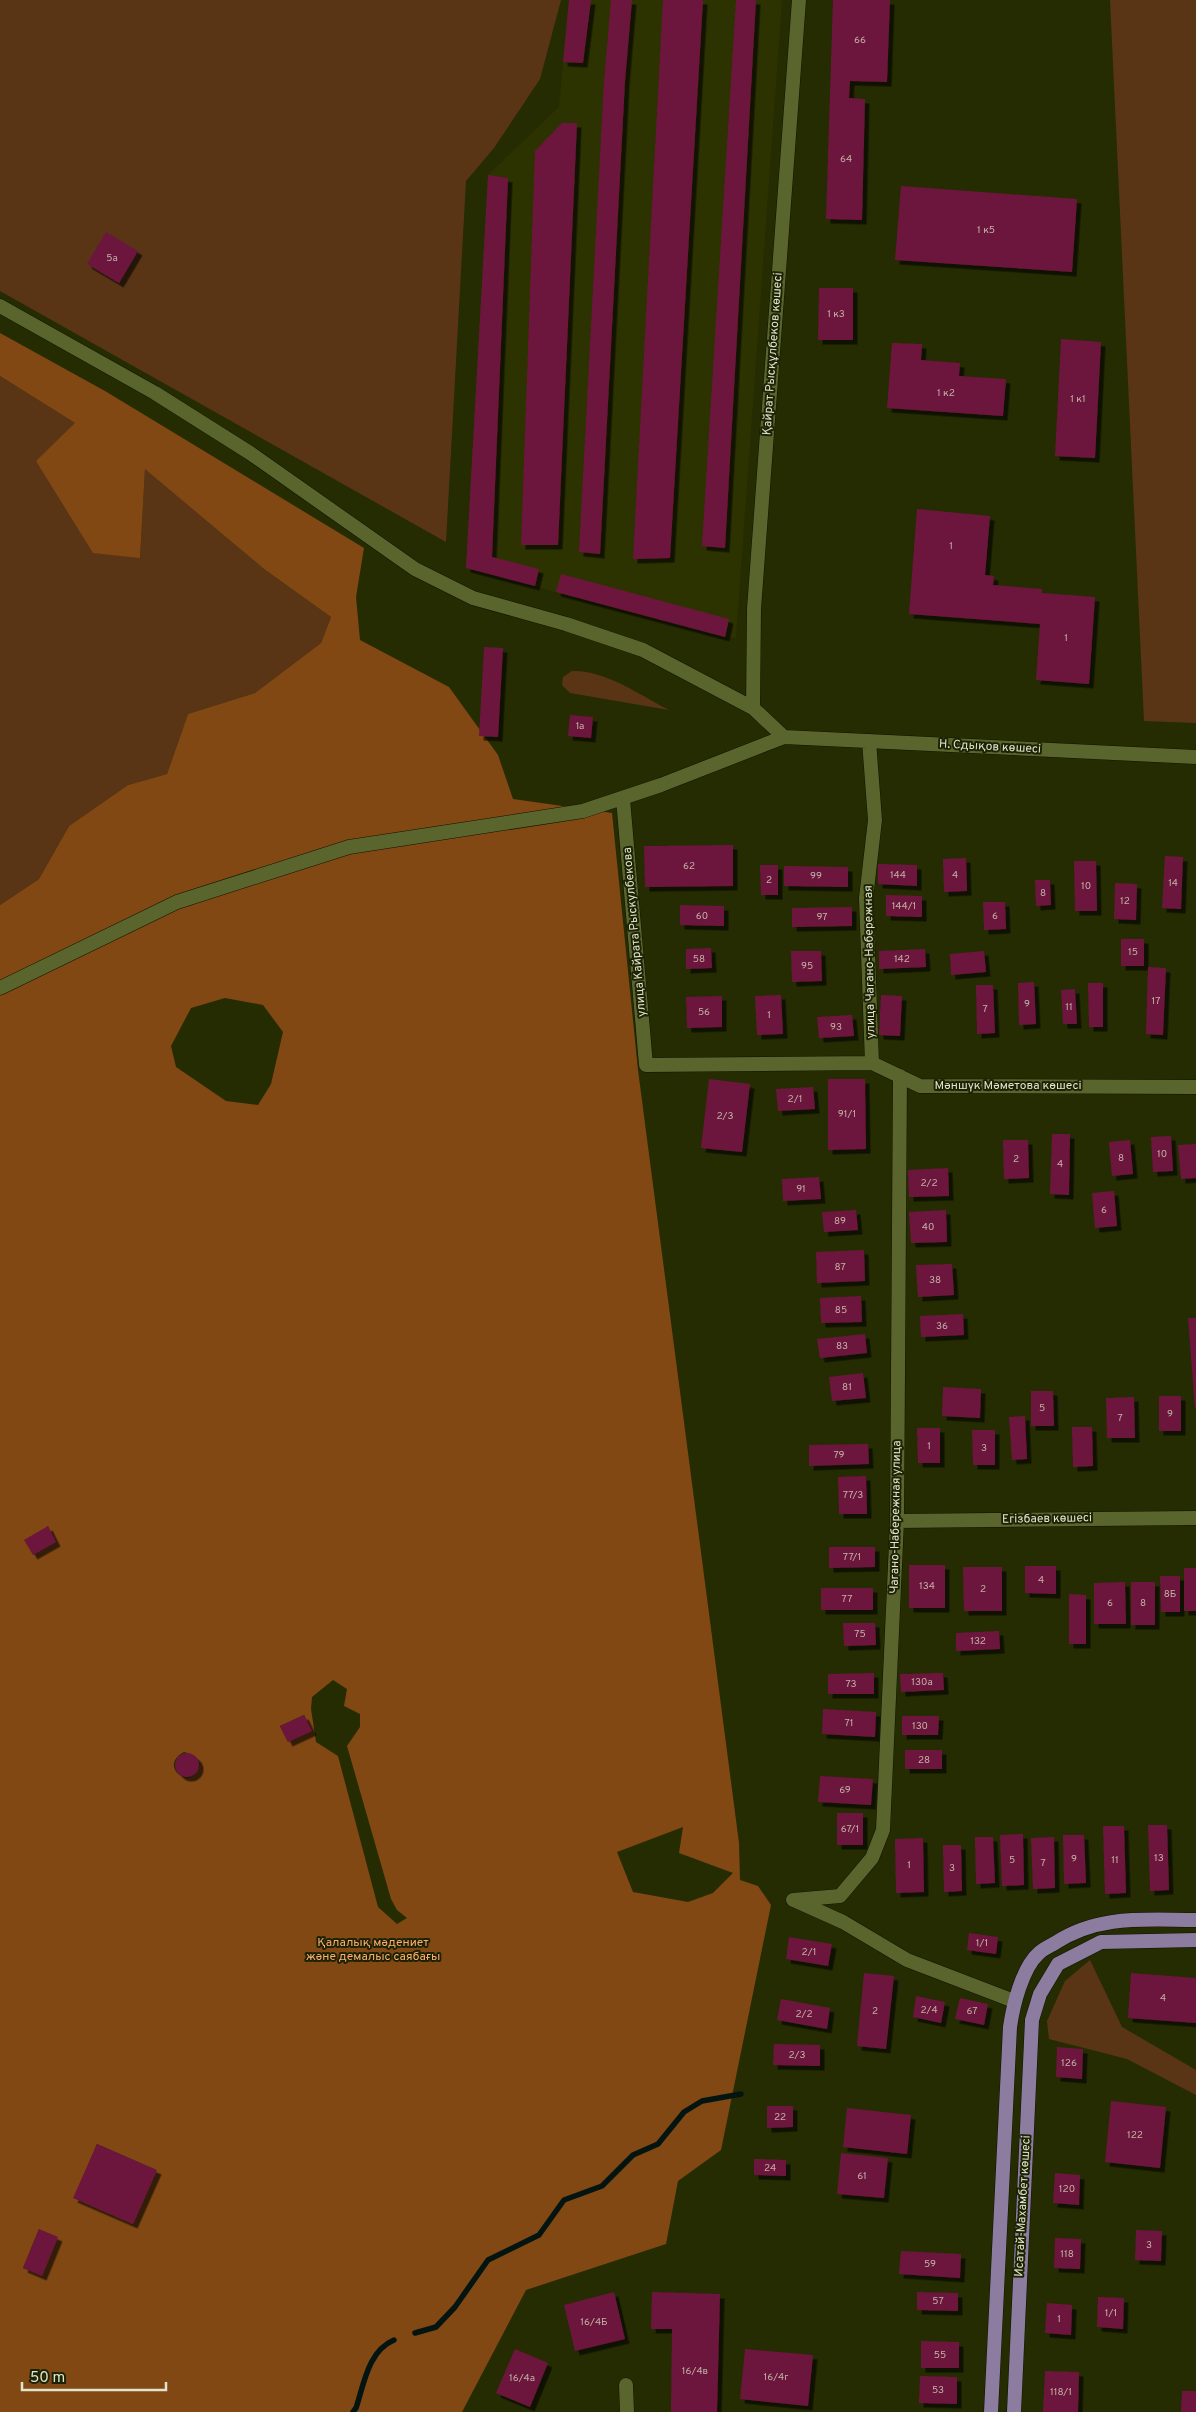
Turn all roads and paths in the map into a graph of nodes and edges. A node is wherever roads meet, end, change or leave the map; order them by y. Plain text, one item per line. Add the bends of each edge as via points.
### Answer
1 (799, 0) edge
2 (0, 306) edge
3 (753, 708) junction
4 (784, 737) junction
5 (869, 741) junction
6 (1196, 757) edge
7 (623, 799) junction
8 (0, 988) edge
9 (872, 1062) junction
10 (646, 1065) joint
11 (900, 1076) junction
12 (1196, 1087) edge
13 (1196, 1518) edge
14 (898, 1521) junction
15 (1196, 1920) edge
16 (1196, 1940) edge
17 (1014, 2001) junction
18 (626, 2385) dead end
19 (627, 2412) edge
20 (991, 2412) edge
21 (1014, 2412) edge

1 - 3 street, Қайрат Рысқұлбеков көшесі via 754,609
2 - 3 street via 250,453 415,569 473,598 643,650
3 - 4 street
4 - 5 street, Н. Сдықов көшесі
4 - 7 street
5 - 6 street, Н. Сдықов көшесі
5 - 9 street, улица Чагано-Набережная via 875,820 866,898
7 - 8 street via 583,811 349,847 177,902
7 - 10 street, улица Кайрата Рыскулбекова
9 - 10 street, Мәншүк Мәметова көшесі
9 - 11 street, Мәншүк Мәметова көшесі
11 - 12 street, Мәншүк Мәметова көшесі via 920,1086
11 - 14 street, Чагано-Набережная улица
13 - 14 street, Егізбаев көшесі
14 - 17 street, Чагано-Набережная улица via 883,1830 872,1858 840,1896 793,1900 843,1922 907,1960
15 - 17 main road via 1110,1921 1072,1931 1038,1953
16 - 21 main road, Исатай-Махамбет көшесі via 1102,1942 1058,1964 1040,1994 1034,2011 1029,2056
17 - 20 main road via 1010,2027
18 - 19 street

